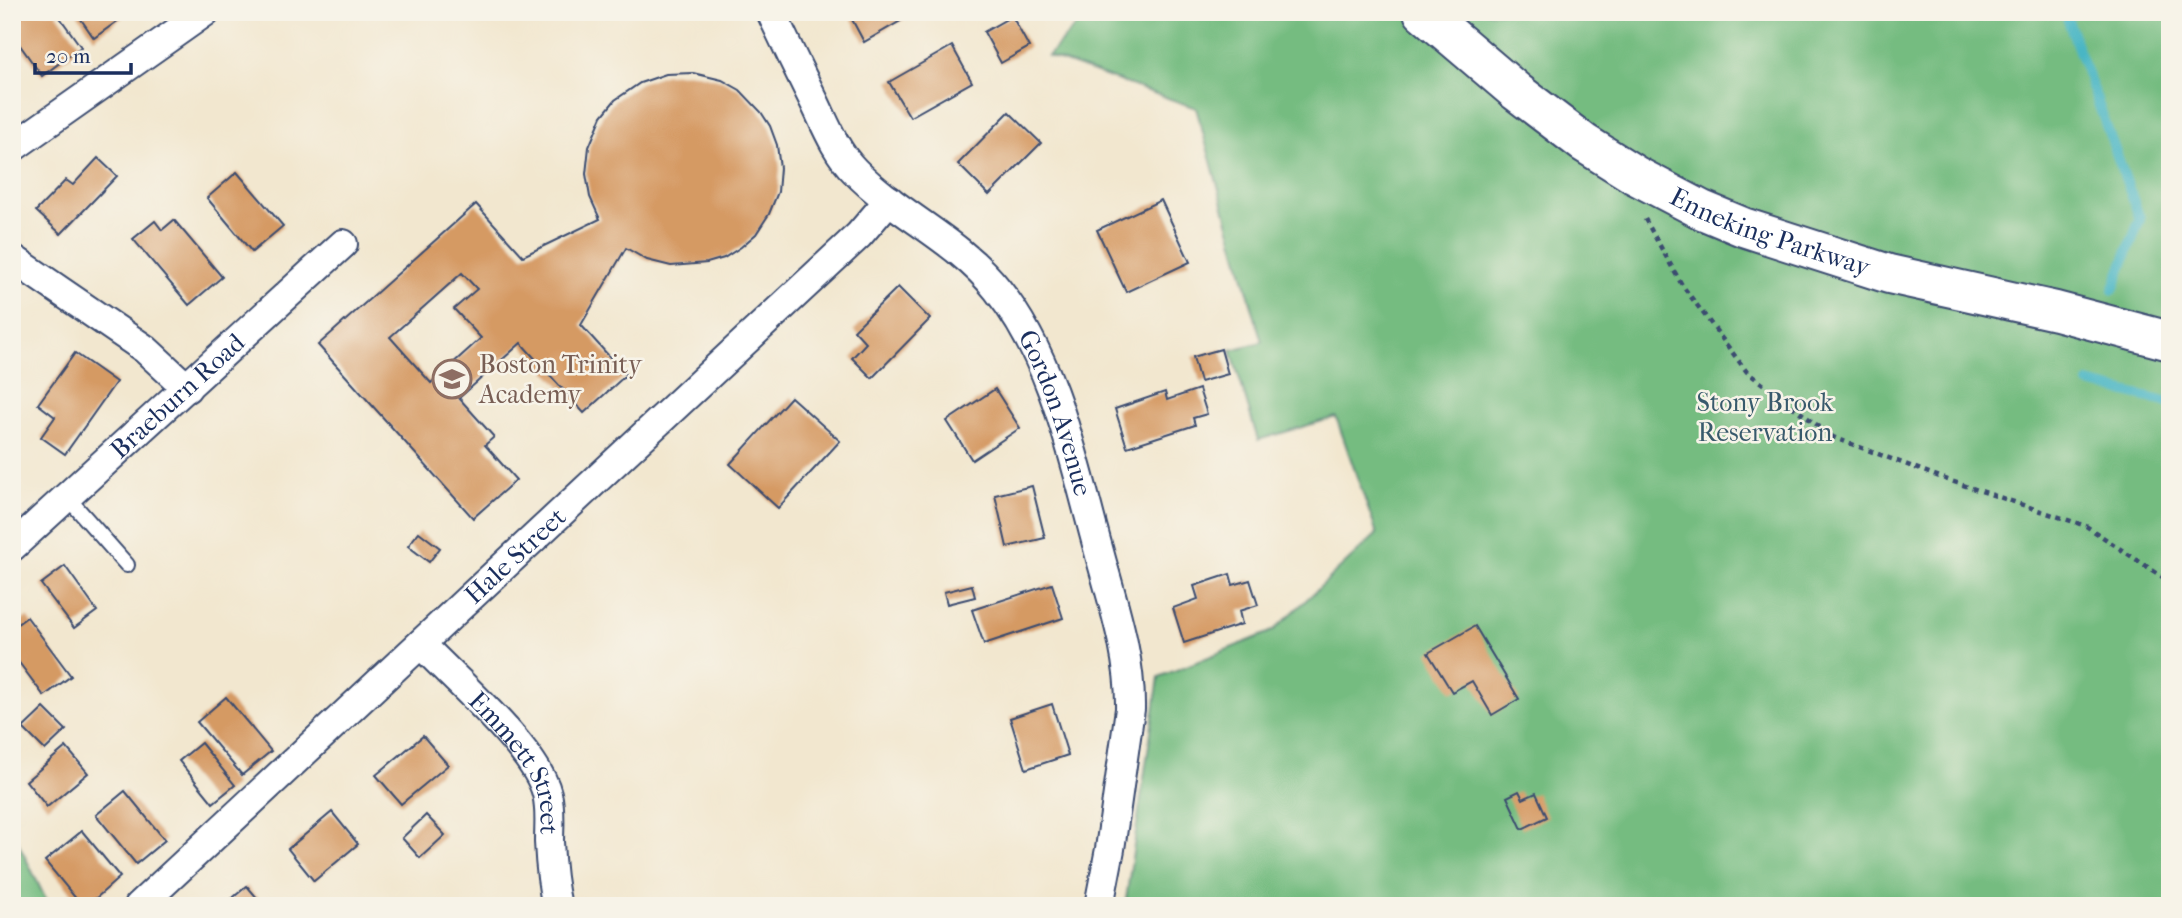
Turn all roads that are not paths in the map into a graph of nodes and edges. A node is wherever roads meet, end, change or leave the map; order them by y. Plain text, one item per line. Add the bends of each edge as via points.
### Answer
1 (205, 12) edge
2 (771, 12) edge
3 (1423, 12) edge
4 (12, 148) edge
5 (889, 200) junction
6 (343, 244) dead end
7 (12, 258) edge
8 (2170, 341) edge
9 (187, 388) junction
10 (67, 497) junction
11 (12, 547) edge
12 (127, 565) dead end
13 (421, 644) junction
14 (139, 906) edge
15 (557, 906) edge
16 (1099, 906) edge

1 - 4 street
2 - 5 street, Gordon Avenue via 840,152
3 - 8 main road, Enneking Parkway via 1584,143 1702,210 1889,274
5 - 13 street, Hale Street via 859,235
5 - 16 street, Gordon Avenue via 961,252 997,288 1038,358 1073,457 1121,631 1130,690
6 - 9 street, Braeburn Road
7 - 9 street via 145,349
9 - 10 street, Braeburn Road
10 - 11 street, Braeburn Road
10 - 12 lane
13 - 14 street, Hale Street
13 - 15 street, Emmett Street via 539,772 547,794

